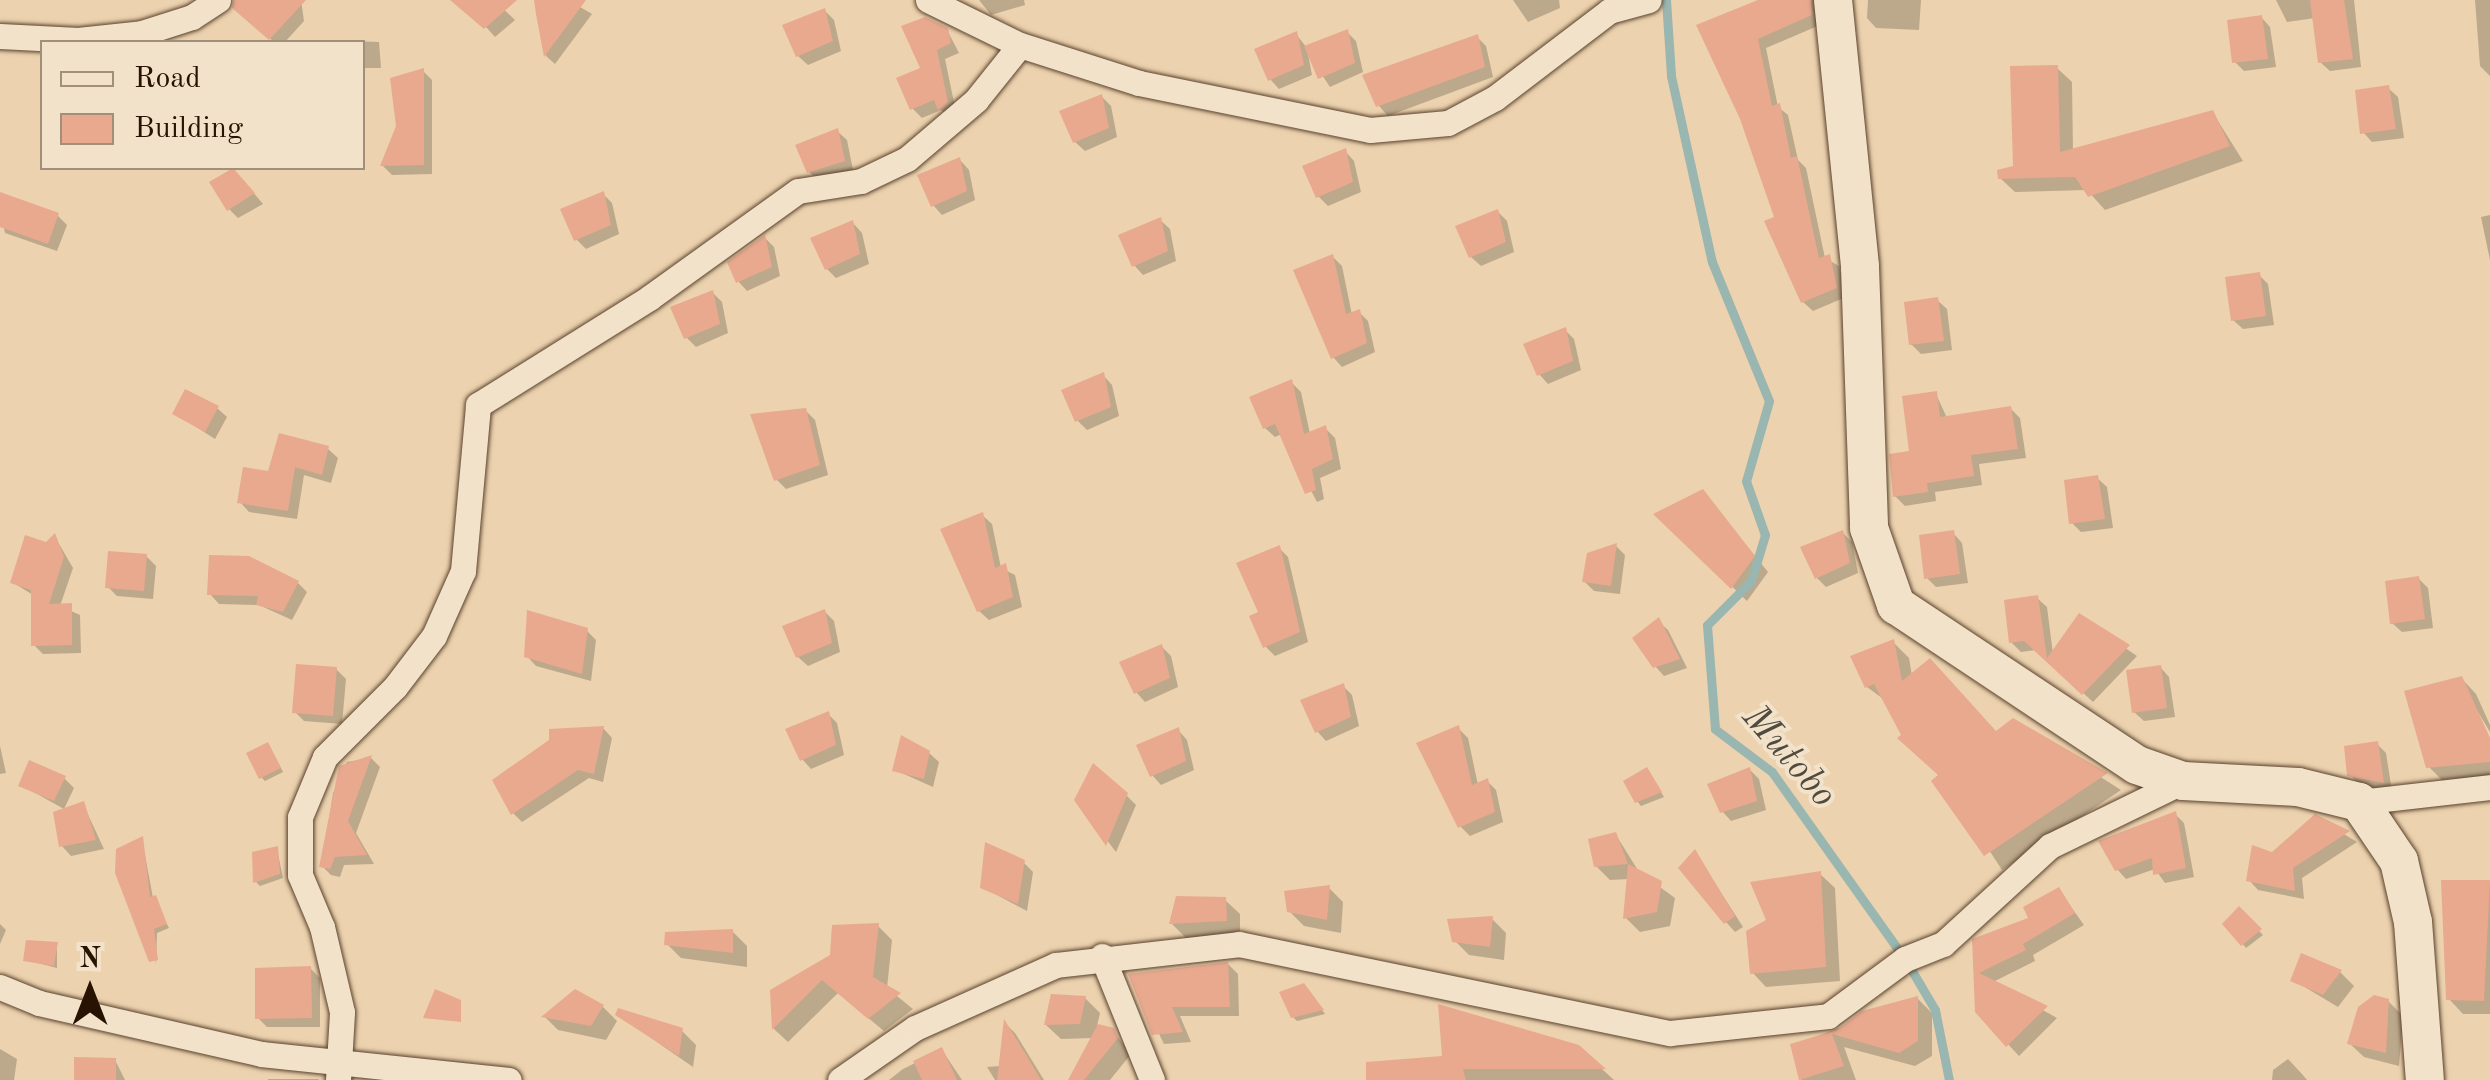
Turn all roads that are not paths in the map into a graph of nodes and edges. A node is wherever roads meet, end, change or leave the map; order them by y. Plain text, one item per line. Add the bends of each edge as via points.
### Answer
1 (218, 0) edge
2 (928, 0) edge
3 (1650, 0) edge
4 (1833, 0) edge
5 (0, 36) edge
6 (1020, 45) junction
7 (2183, 781) junction
8 (2490, 788) edge
9 (2360, 802) junction
10 (1102, 956) junction
11 (0, 987) edge
12 (341, 1072) edge
13 (509, 1080) edge
14 (840, 1080) edge
15 (1152, 1080) edge
16 (2425, 1080) edge

1 - 5 street via 192,17 142,33 78,40
2 - 6 street
3 - 6 street via 1609,11 1495,98 1448,123 1370,130 1139,83
4 - 7 main road via 1860,267 1869,528 1896,606 2138,765
6 - 12 street via 976,100 907,159 861,182 798,191 649,298 478,405 463,571 434,636 326,758 300,817 300,876 322,927 342,1012
7 - 9 main road via 2298,787
7 - 10 street via 2050,846 1943,944 1905,959 1828,1016 1670,1033 1239,944
8 - 9 street
9 - 16 main road via 2399,861 2413,922
10 - 14 street via 1056,965 914,1028
10 - 15 street
11 - 12 street via 39,1003
12 - 13 street

